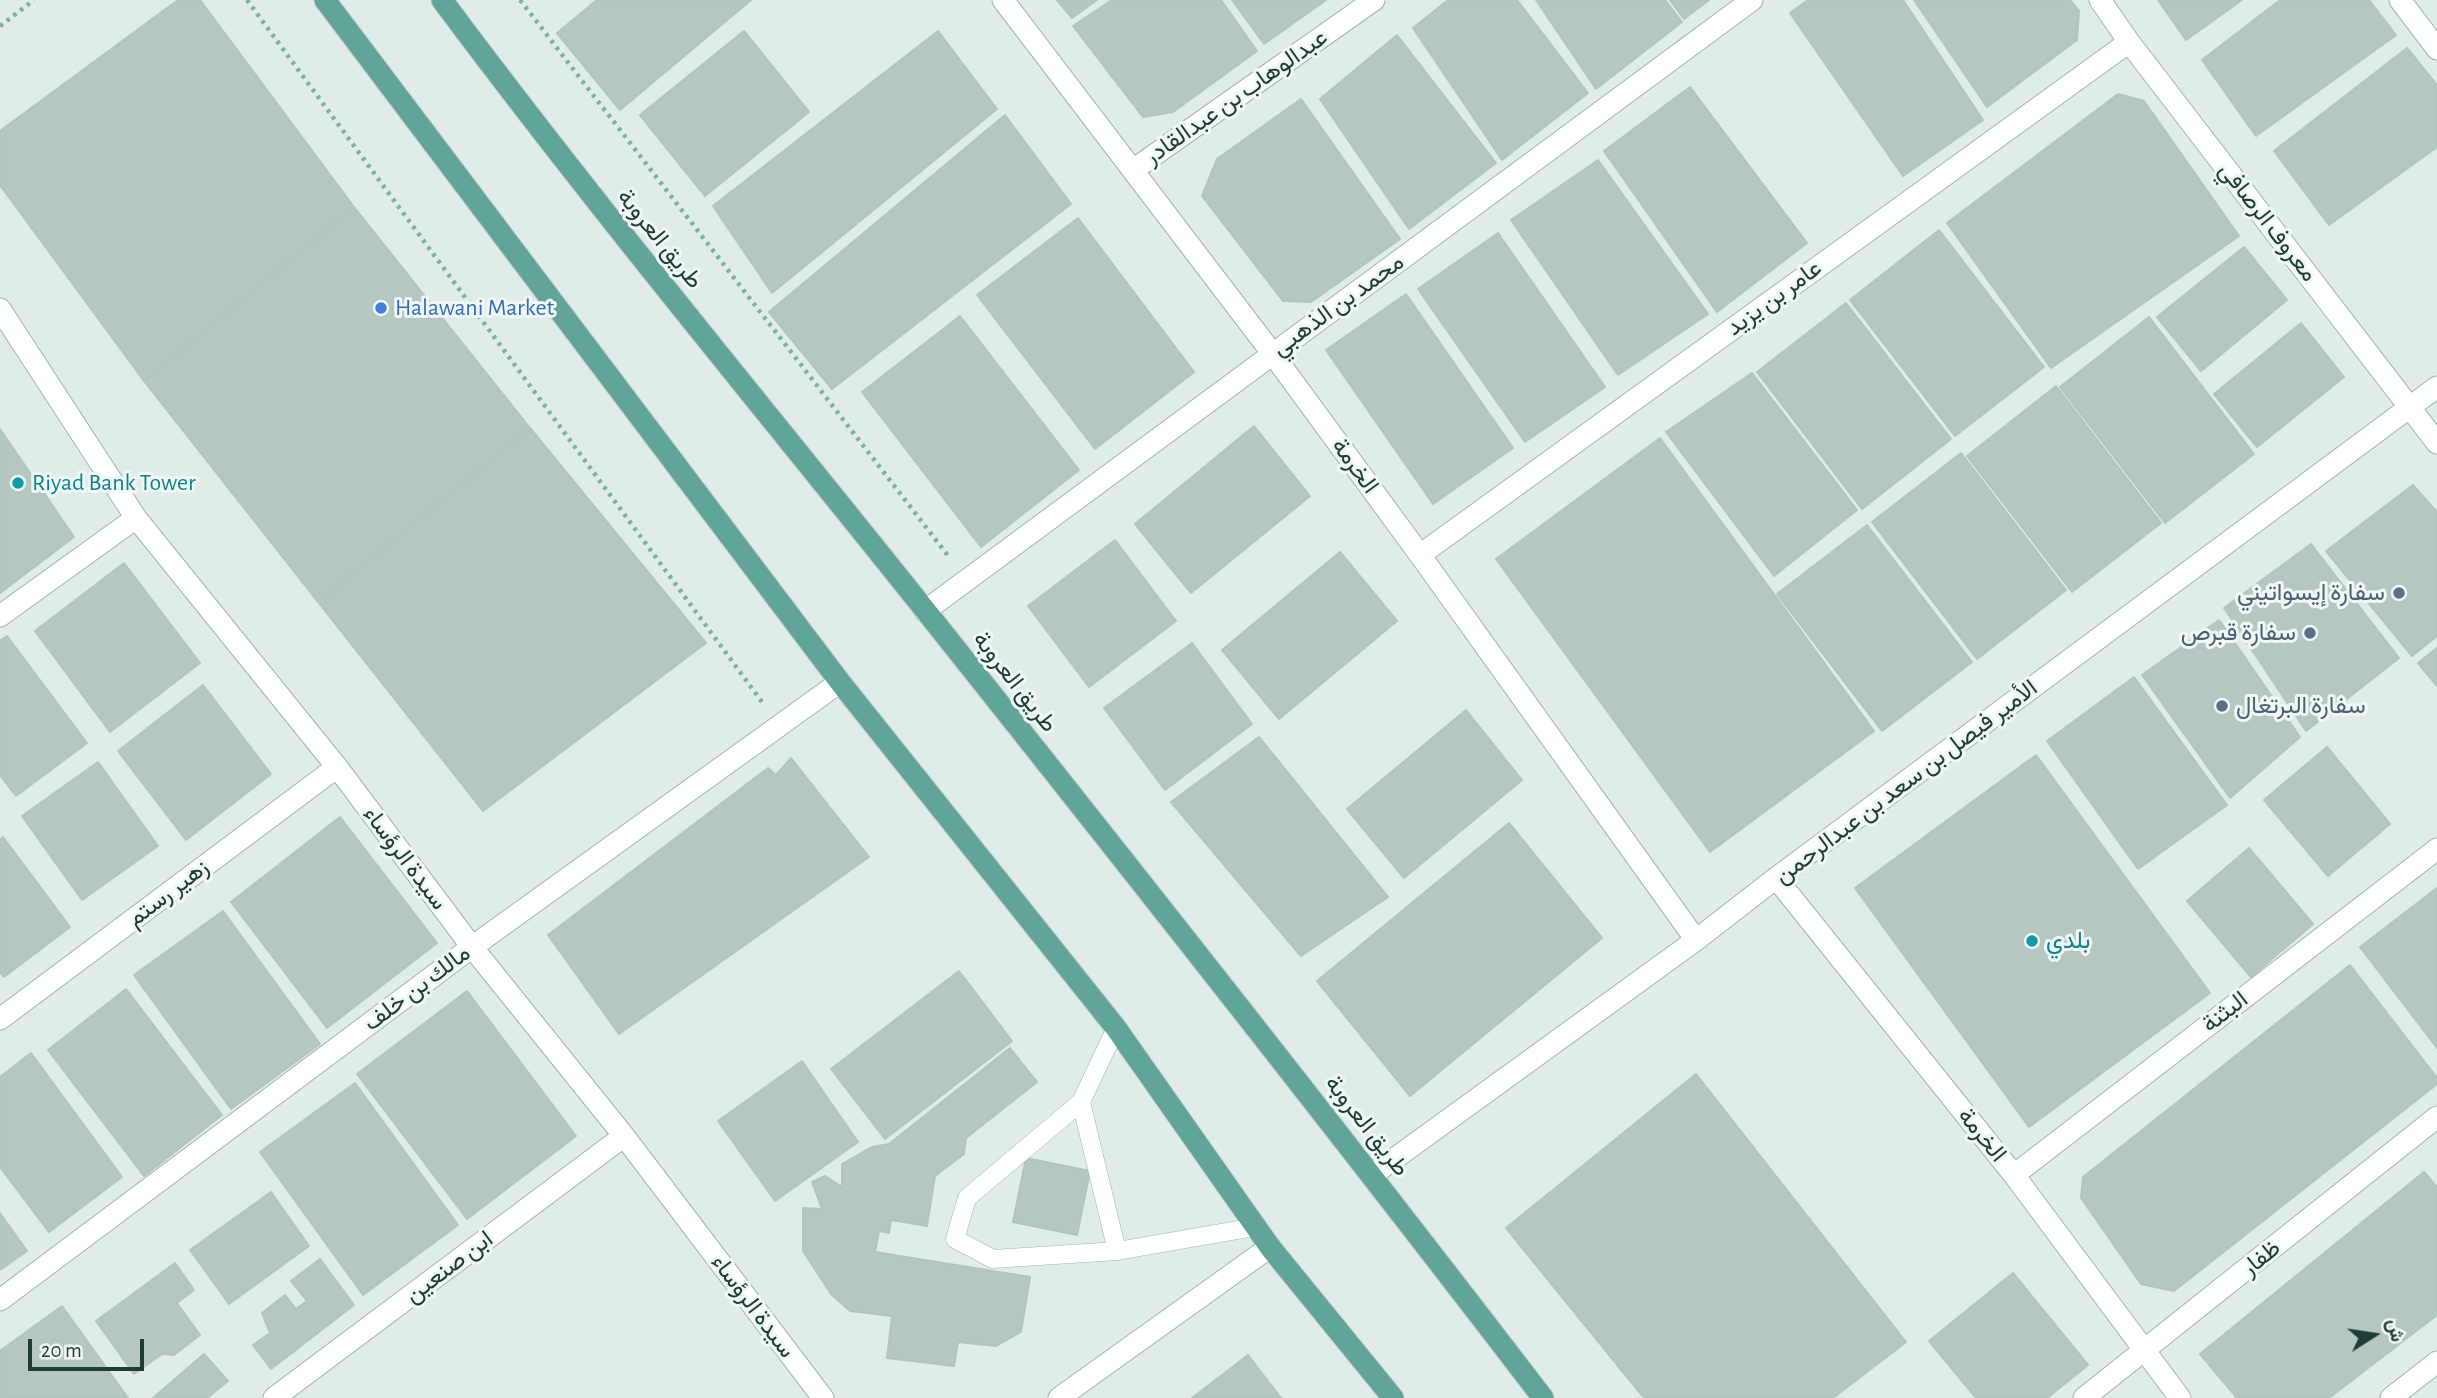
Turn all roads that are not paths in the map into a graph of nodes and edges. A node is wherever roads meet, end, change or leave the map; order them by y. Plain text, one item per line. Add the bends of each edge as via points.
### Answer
1 (325, 0) edge
2 (442, 0) edge
3 (1003, 0) edge
4 (1374, 0) edge
5 (1752, 0) edge
6 (2100, 0) edge
7 (2400, 0) edge
8 (2129, 42) junction
9 (2437, 49) edge
10 (1133, 170) junction
11 (0, 309) edge
12 (1272, 353) junction
13 (2437, 387) edge
14 (2411, 408) junction
15 (2437, 443) edge
16 (136, 518) junction
17 (1420, 555) junction
18 (925, 611) junction
19 (0, 615) edge
20 (839, 682) junction
21 (337, 766) junction
22 (2437, 849) edge
23 (1776, 878) junction
24 (1696, 940) junction
25 (472, 947) junction
26 (0, 1019) edge
27 (1116, 1028) junction
28 (1081, 1102) junction
29 (2437, 1117) edge
30 (624, 1136) junction
31 (1372, 1175) junction
32 (2014, 1175) junction
33 (1255, 1227) junction
34 (1270, 1247) junction
35 (1117, 1251) junction
36 (0, 1300) edge
37 (2145, 1350) junction
38 (2437, 1362) edge
39 (274, 1398) edge
40 (823, 1398) edge
41 (1059, 1398) edge
42 (1393, 1398) edge
43 (1543, 1398) edge
44 (2084, 1398) edge
45 (2180, 1398) edge
46 (2391, 1398) edge

1 - 20 main road
2 - 18 main road, طريق العروبة via 522,107
3 - 10 street, الخرمة
4 - 10 street, عبدالوهاب بن عبدالقادر
5 - 12 street, محمد بن الذهبي
6 - 8 street, معروف الرصافي
7 - 9 street
8 - 14 street, معروف الرصافي
8 - 17 street, عامر بن يزيد
10 - 12 street, الخرمة
11 - 16 street, سيدة الرؤساء
12 - 17 street, الخرمة
12 - 18 street, محمد بن الذهبي
13 - 14 street, الأمير فيصل بن سعد بن عبدالرحمن
14 - 15 street, معروف الرصافي
14 - 23 street, الأمير فيصل بن سعد بن عبدالرحمن
16 - 19 street
16 - 21 street, سيدة الرؤساء
17 - 24 street, الخرمة
18 - 31 main road, طريق العروبة
20 - 25 street, مالك بن خلف
20 - 27 main road
21 - 25 street, سيدة الرؤساء
21 - 26 street, زهير رستم
22 - 32 street, البثنة
23 - 24 street, الأمير فيصل بن سعد بن عبدالرحمن
23 - 32 street, الخرمة
24 - 31 street, الأمير فيصل بن سعد بن عبدالرحمن
25 - 30 street, سيدة الرؤساء
25 - 36 street, مالك بن خلف
27 - 28 lane
27 - 33 main road
28 - 35 lane
28 - 35 lane via 967,1198 955,1240 993,1259
29 - 37 street, ظفار
30 - 39 street, ابن صنعين
30 - 40 street, سيدة الرؤساء
31 - 43 main road, طريق العروبة
32 - 37 street, الخرمة
33 - 34 main road
33 - 35 lane
34 - 41 street
34 - 42 main road
37 - 44 street, ظفار
37 - 45 street, الخرمة
38 - 46 street

